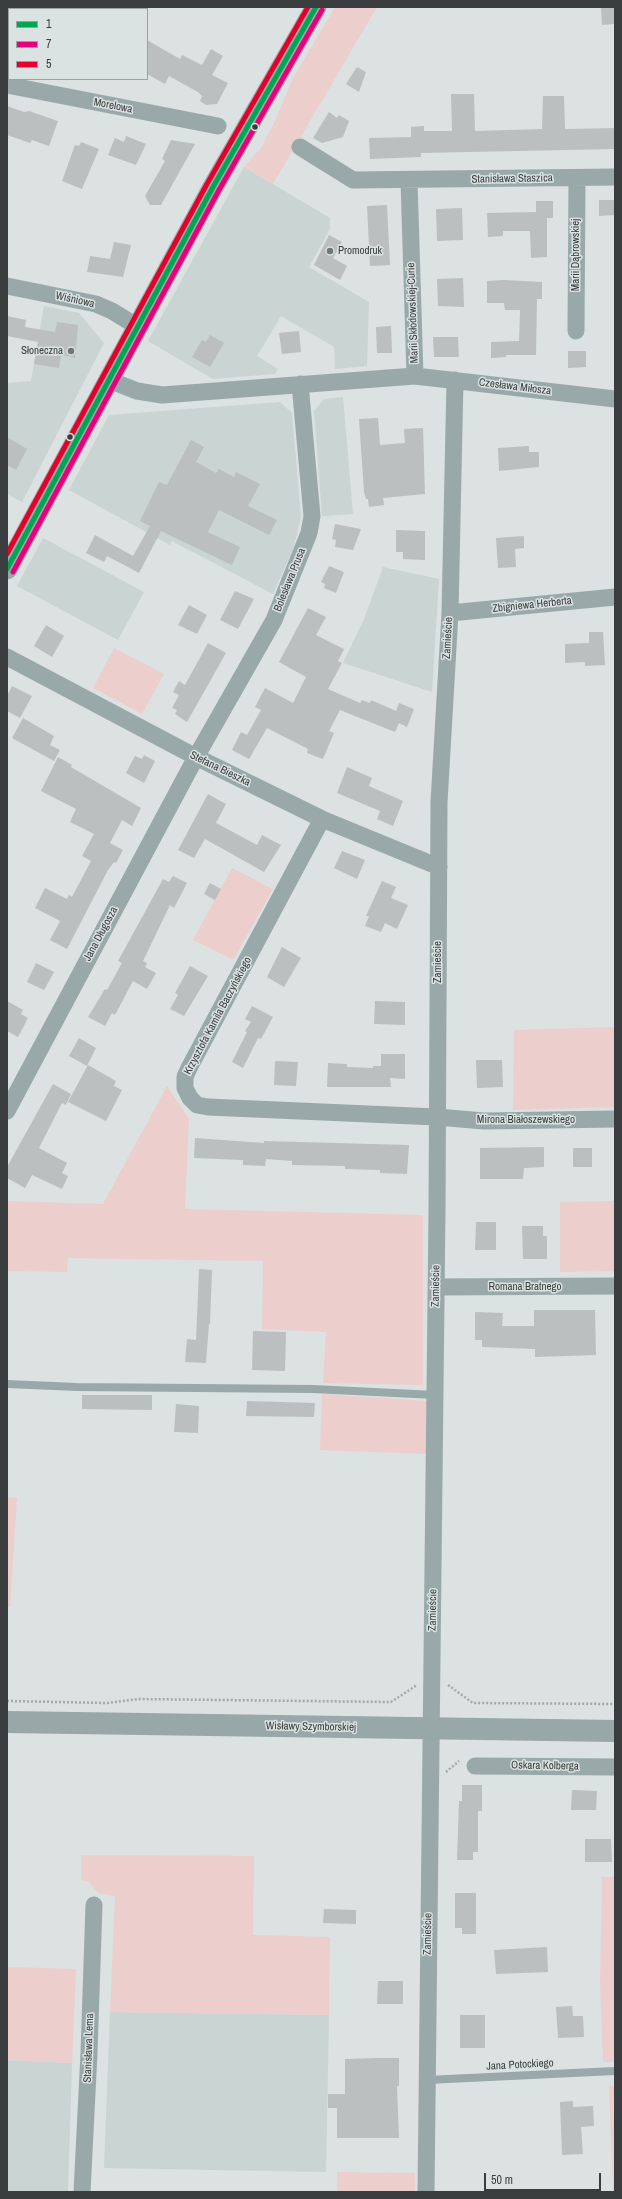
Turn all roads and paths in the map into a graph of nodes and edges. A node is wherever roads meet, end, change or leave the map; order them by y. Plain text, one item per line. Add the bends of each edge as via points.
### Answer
1 (316, 7) edge
2 (7, 85) edge
3 (218, 126) dead end
4 (300, 147) dead end
5 (615, 177) edge
6 (577, 178) junction
7 (409, 180) junction
8 (7, 286) edge
9 (138, 327) junction
10 (576, 331) dead end
11 (415, 376) junction
12 (109, 380) junction
13 (455, 380) junction
14 (300, 384) junction
15 (615, 399) edge
16 (7, 569) edge
17 (615, 597) edge
18 (450, 613) junction
19 (7, 657) edge
20 (196, 757) junction
21 (322, 819) junction
22 (439, 867) junction
23 (7, 1111) edge
24 (437, 1117) junction
25 (615, 1119) edge
26 (615, 1286) edge
27 (436, 1287) junction
28 (7, 1384) edge
29 (435, 1395) junction
30 (432, 1685) junction
31 (7, 1701) edge
32 (615, 1704) edge
33 (7, 1722) edge
34 (432, 1729) junction
35 (615, 1731) edge
36 (475, 1766) dead end
37 (615, 1767) edge
38 (94, 1905) dead end
39 (615, 2071) edge
40 (427, 2080) junction
41 (82, 2192) edge
42 (426, 2192) edge

1 - 9 street via 213,187
2 - 3 street, Morelowa
4 - 7 street via 353,180
5 - 6 street, Stanisława Staszica
6 - 7 street, Stanisława Staszica
6 - 10 street, Marii Dąbrowskiej
7 - 11 street, Marii Skłodowskiej-Curie
8 - 9 street, Wiśniowa via 96,304
9 - 12 street
11 - 13 street, Czesława Miłosza
11 - 14 street, Marii Skłodowskiej-Curie
12 - 14 street, Marii Skłodowskiej-Curie via 154,395
12 - 16 street
13 - 15 street, Czesława Miłosza
13 - 18 street, Zamieście
14 - 20 street, Bolesława Prusa via 312,516 309,533 274,620
17 - 18 street, Zbigniewa Herberta
18 - 22 street, Zamieście via 439,802
19 - 20 street, Stefana Bieszka
20 - 21 street, Stefana Bieszka
20 - 23 street, Jana Długosza
21 - 22 street, Stefana Bieszka
21 - 24 street, Krzysztofa Kamila Baczyńskiego via 189,1068 185,1088 197,1105 208,1107
22 - 24 street, Zamieście
24 - 25 street, Mirona Białoszewskiego via 484,1121
24 - 27 street, Zamieście
26 - 27 street, Romana Bratnego
27 - 29 street, Zamieście
28 - 29 lane via 313,1389
29 - 30 street, Zamieście
30 - 31 path via 414,1686 391,1702 138,1699 107,1703
30 - 32 path via 448,1685 473,1703
30 - 34 street, Zamieście
33 - 34 main road, Wisławy Szymborskiej
34 - 35 main road, Wisławy Szymborskiej
34 - 40 street, Zamieście
36 - 37 street, Oskara Kolberga
38 - 41 street, Stanisława Lema
39 - 40 lane, Jana Potockiego
40 - 42 street, Zamieście

